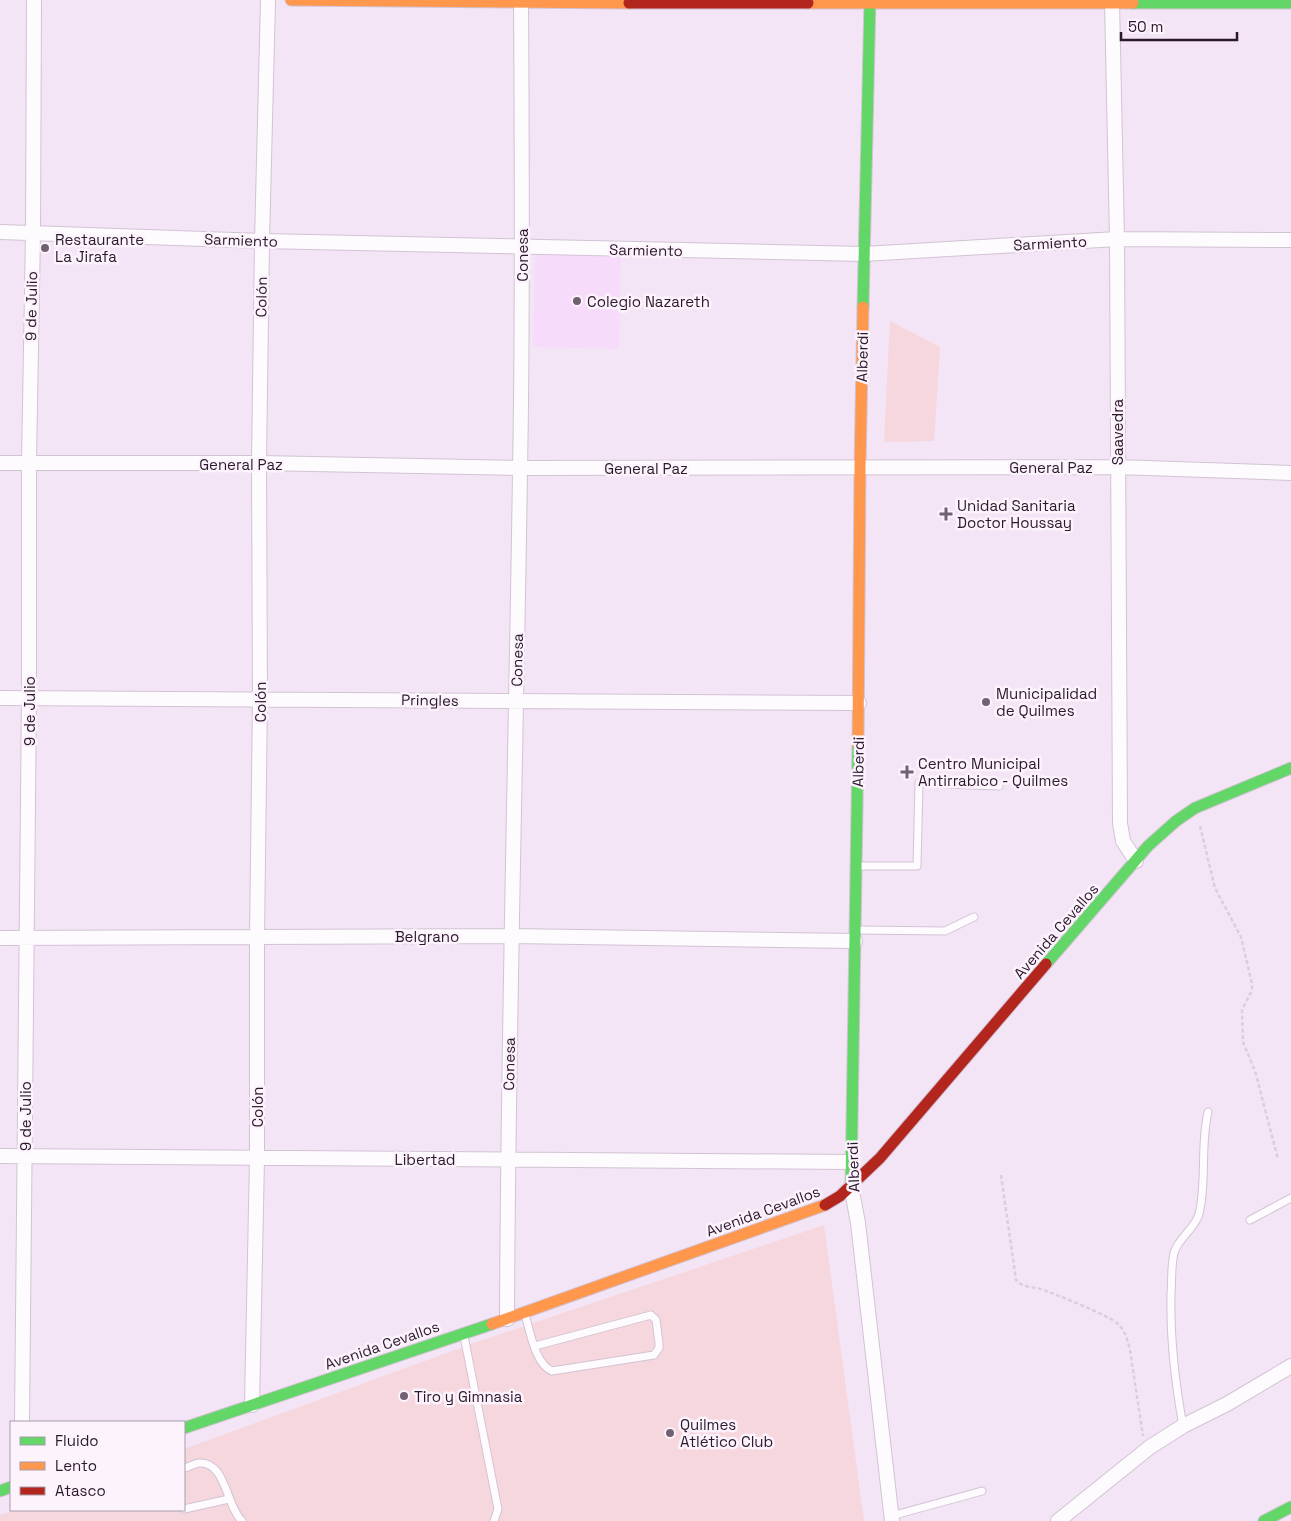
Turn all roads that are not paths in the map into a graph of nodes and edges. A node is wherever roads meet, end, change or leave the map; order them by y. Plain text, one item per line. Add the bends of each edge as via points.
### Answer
1 (34, 0) edge
2 (268, 0) edge
3 (291, 0) edge
4 (521, 2) edge
5 (870, 2) edge
6 (1112, 2) edge
7 (1291, 3) edge
8 (0, 232) edge
9 (32, 233) junction
10 (1117, 239) junction
11 (1291, 240) edge
12 (262, 241) junction
13 (523, 248) junction
14 (864, 254) junction
15 (0, 463) edge
16 (29, 463) junction
17 (259, 463) junction
18 (1117, 467) junction
19 (520, 468) junction
20 (860, 468) junction
21 (1291, 474) edge
22 (29, 697) junction
23 (0, 698) edge
24 (260, 699) junction
25 (516, 701) junction
26 (859, 703) junction
27 (1291, 768) edge
28 (999, 786) dead end
29 (1136, 861) junction
30 (855, 866) junction
31 (974, 917) dead end
32 (511, 936) junction
33 (855, 936) junction
34 (258, 937) junction
35 (0, 938) edge
36 (26, 938) junction
37 (1208, 1112) dead end
38 (0, 1156) edge
39 (25, 1156) junction
40 (257, 1158) junction
41 (507, 1159) junction
42 (851, 1162) junction
43 (852, 1186) junction
44 (1291, 1198) edge
45 (1250, 1220) dead end
46 (524, 1312) junction
47 (506, 1319) junction
48 (464, 1333) junction
49 (535, 1346) junction
50 (1291, 1366) edge
51 (252, 1404) junction
52 (22, 1421) edge
53 (1183, 1426) junction
54 (185, 1428) edge
55 (185, 1468) edge
56 (982, 1491) dead end
57 (229, 1499) junction
58 (1291, 1507) edge
59 (185, 1509) edge
60 (892, 1518) edge
61 (242, 1521) edge
62 (494, 1521) edge
63 (1058, 1521) edge
64 (1264, 1521) edge

1 - 9 street, 9 de Julio
2 - 12 street, Colón
3 - 4 main road
4 - 5 main road
4 - 13 street, Conesa
5 - 6 main road
5 - 14 main road, Alberdi
6 - 7 main road
6 - 10 street, Saavedra
8 - 9 street, Sarmiento
9 - 12 street, Sarmiento
9 - 16 street, 9 de Julio
10 - 11 street, Sarmiento
10 - 14 street, Sarmiento
10 - 18 street, Saavedra
12 - 13 street, Sarmiento
12 - 17 street, Colón
13 - 14 street, Sarmiento
13 - 19 street, Conesa
14 - 20 main road, Alberdi
15 - 16 street, General Paz
16 - 17 street, General Paz
16 - 22 street, 9 de Julio
17 - 19 street, General Paz
17 - 24 street, Colón
18 - 20 street, General Paz
18 - 21 street, General Paz
18 - 29 street, Saavedra via 1120,823 1123,841
19 - 20 street, General Paz
19 - 25 street, Conesa
20 - 26 main road, Alberdi
22 - 23 street, Pringles
22 - 24 street, Pringles
22 - 36 street, 9 de Julio
24 - 25 street, Pringles
24 - 34 street, Colón
25 - 26 street, Pringles
25 - 32 street, Conesa
26 - 30 main road, Alberdi
27 - 29 main road, Avenida Cevallos via 1196,808 1161,834
28 - 30 lane via 919,783 917,866
29 - 43 main road, Avenida Cevallos via 880,1158
30 - 33 main road, Alberdi
31 - 33 lane via 945,931
32 - 33 street, Belgrano
32 - 34 street, Belgrano
32 - 41 street, Conesa
33 - 42 main road, Alberdi
34 - 36 street, Belgrano
34 - 40 street, Colón
35 - 36 street, Belgrano
36 - 39 street, 9 de Julio
37 - 53 lane via 1198,1215 1178,1245 1172,1263 1170,1327
38 - 39 street, Libertad
39 - 40 street, Libertad
39 - 52 street, 9 de Julio
40 - 41 street, Libertad
40 - 51 street, Colón
41 - 42 street, Libertad
41 - 47 street, Conesa
42 - 43 main road, Alberdi
43 - 46 main road, Avenida Cevallos via 820,1208
43 - 60 street, Alberdi
44 - 45 lane
46 - 47 main road, Avenida Cevallos
46 - 49 lane
47 - 48 main road, Avenida Cevallos
48 - 51 main road, Avenida Cevallos
48 - 62 lane via 498,1509
49 - 49 lane via 543,1366 552,1371 654,1355 659,1343 656,1320 651,1315
50 - 53 street
51 - 54 main road, Avenida Cevallos
53 - 63 street via 1147,1449
55 - 57 lane via 200,1463 210,1466 221,1476
56 - 60 lane
57 - 59 lane
57 - 61 lane
58 - 64 main road

